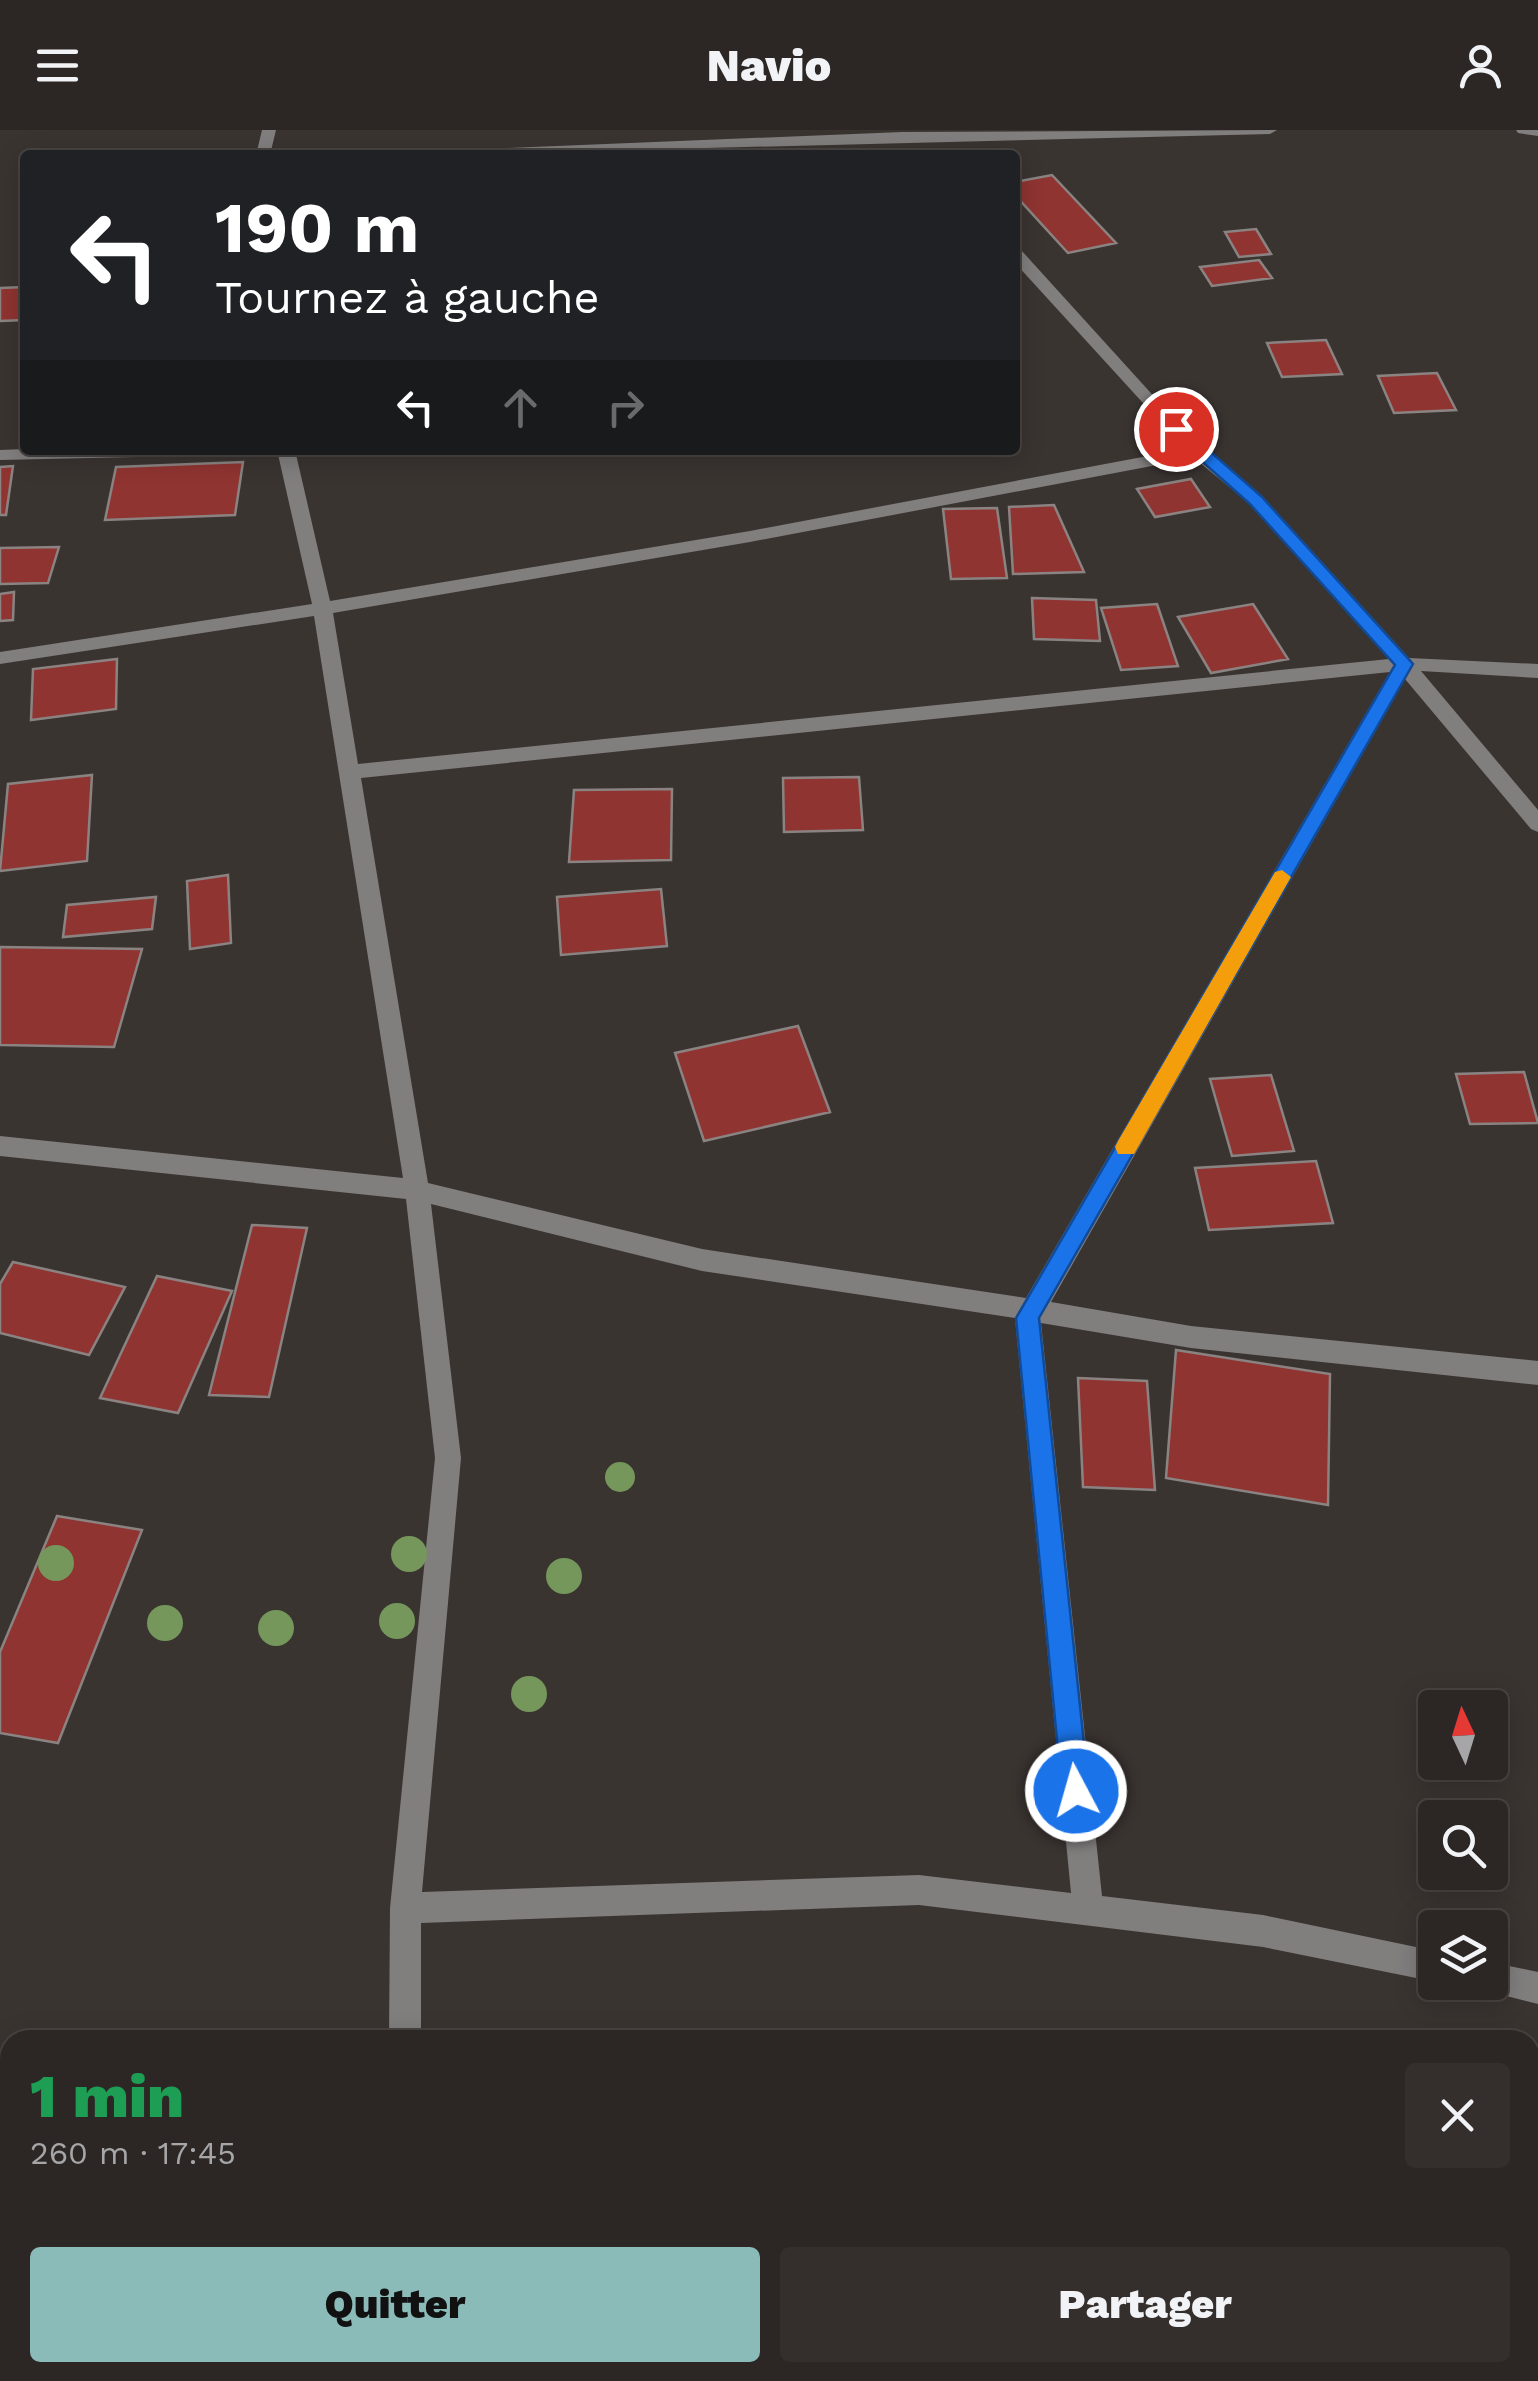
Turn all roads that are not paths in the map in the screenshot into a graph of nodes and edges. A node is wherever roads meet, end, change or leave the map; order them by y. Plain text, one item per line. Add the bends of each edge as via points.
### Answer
1 (1270, 130) edge
2 (1523, 130) edge
3 (1538, 132) edge
4 (899, 133) edge
5 (539, 150) edge
6 (1020, 258) edge
7 (1198, 452) junction
8 (287, 455) edge
9 (323, 610) junction
10 (0, 658) edge
11 (1404, 664) junction
12 (1538, 671) edge
13 (349, 772) junction
14 (1538, 824) edge
15 (0, 1146) edge
16 (417, 1190) junction
17 (1032, 1309) junction
18 (1538, 1373) edge
19 (405, 1908) junction
20 (1088, 1910) junction
21 (1418, 1963) edge
22 (1508, 1982) edge
23 (1538, 1988) edge
24 (405, 2030) edge

1 - 4 street
2 - 3 street
4 - 5 street
6 - 7 street
7 - 9 street
7 - 11 street via 1256,500
8 - 9 street
9 - 10 street
9 - 13 street
11 - 12 street
11 - 13 street
11 - 14 street
11 - 17 street
13 - 16 street
15 - 16 street
16 - 17 street via 702,1260
16 - 19 street via 448,1458
17 - 18 street via 1191,1337
17 - 20 street
19 - 20 street via 920,1890
19 - 24 street
20 - 21 street via 1263,1931
22 - 23 street

